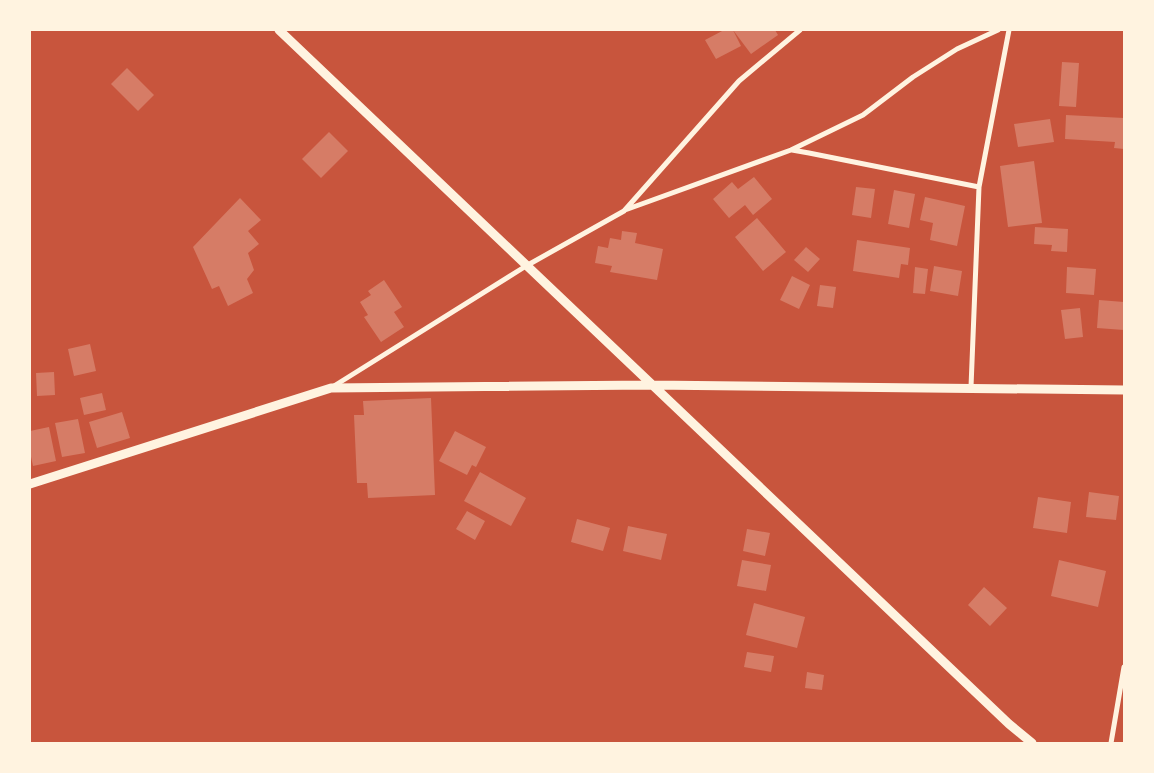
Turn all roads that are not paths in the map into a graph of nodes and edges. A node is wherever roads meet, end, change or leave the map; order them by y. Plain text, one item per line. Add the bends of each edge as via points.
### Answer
1 (279, 30) edge
2 (800, 30) edge
3 (998, 30) edge
4 (1009, 30) edge
5 (791, 150) junction
6 (979, 187) junction
7 (624, 211) junction
8 (526, 266) junction
9 (651, 385) junction
10 (331, 388) junction
11 (971, 388) junction
12 (1124, 390) edge
13 (30, 484) edge
14 (1124, 667) edge
15 (1032, 743) edge
16 (1111, 743) edge

1 - 8 street
2 - 7 street via 739,81
3 - 5 street via 957,49 863,115
4 - 6 street
5 - 6 street
5 - 7 street
6 - 11 street
7 - 8 street
8 - 9 street
8 - 10 street
9 - 10 street
9 - 11 street
9 - 15 street
10 - 13 street
11 - 12 street
14 - 16 street

